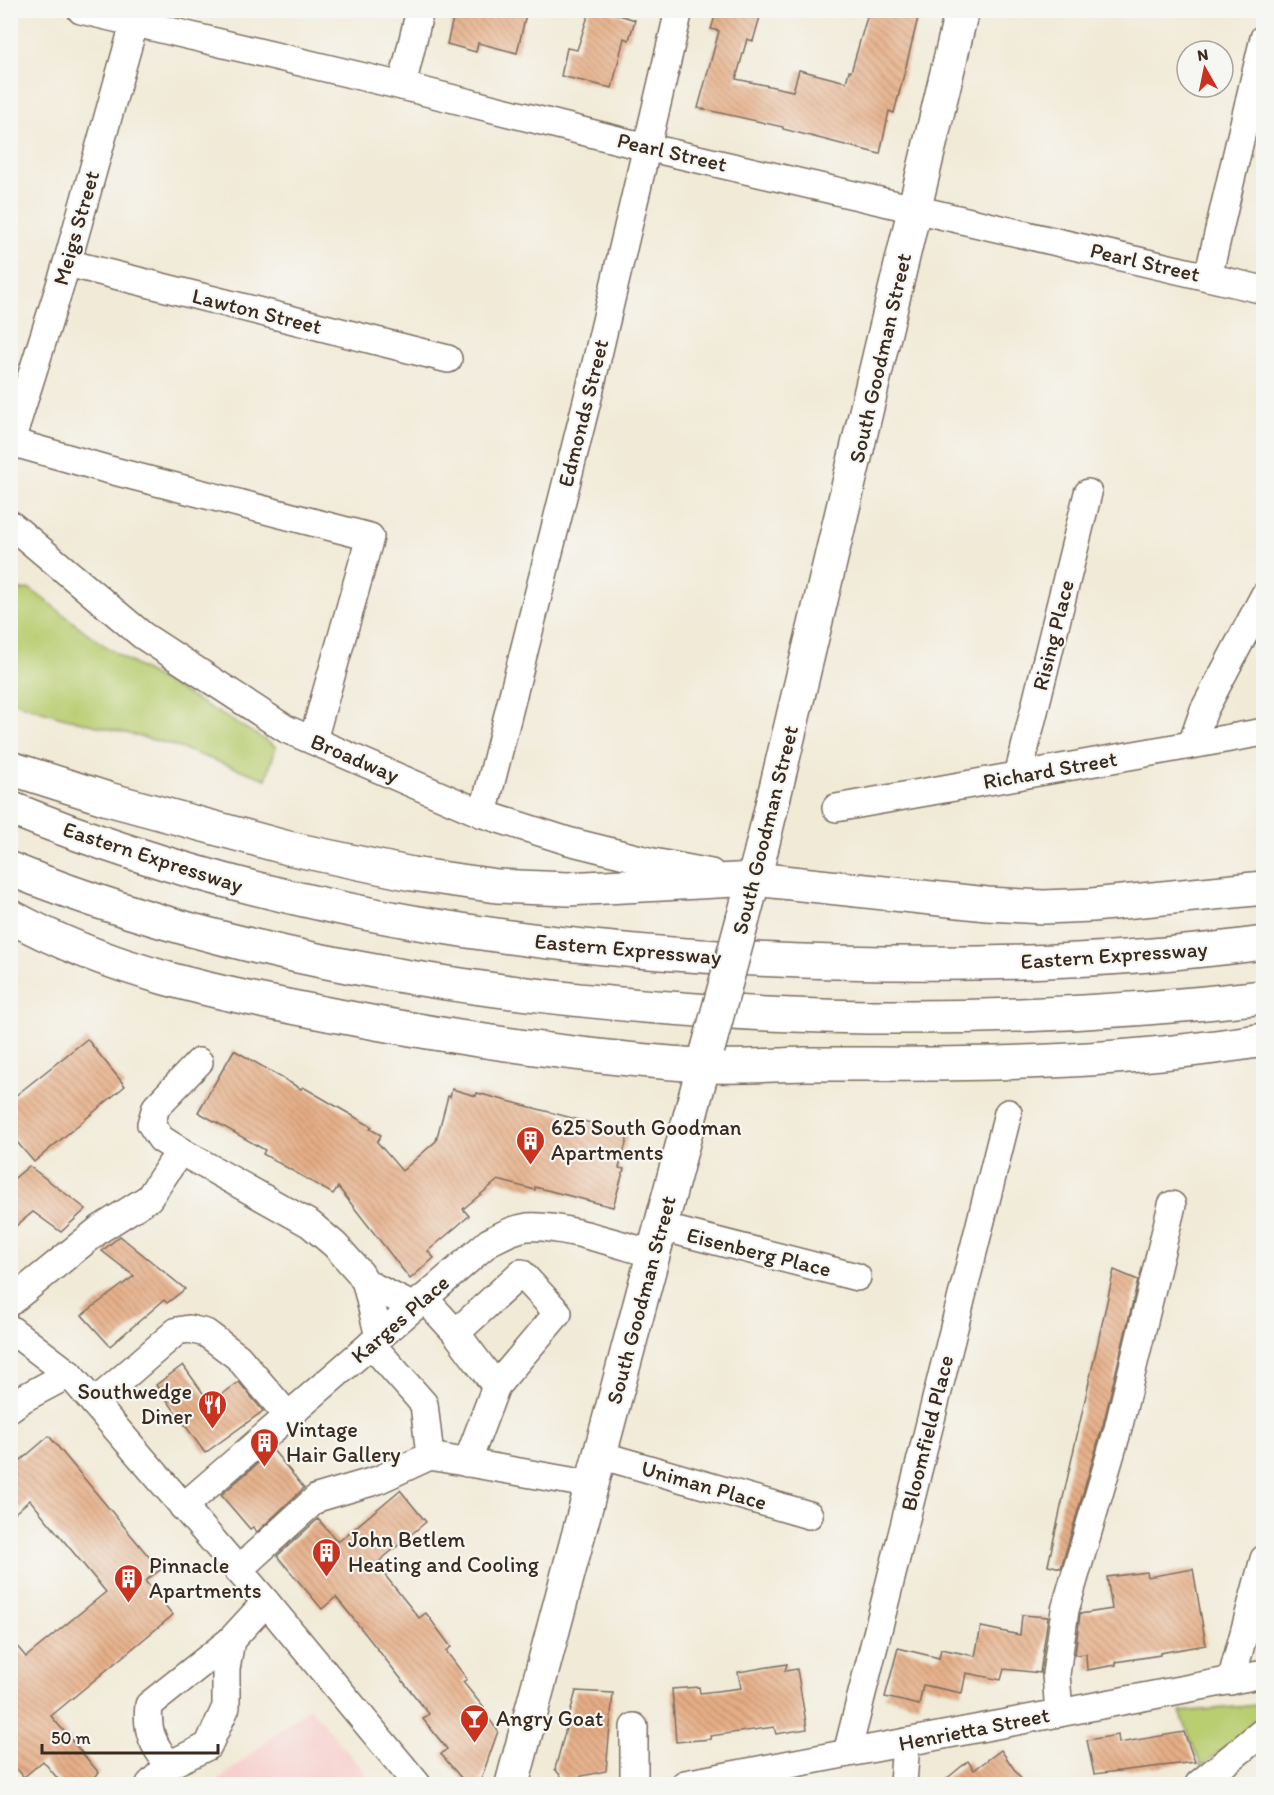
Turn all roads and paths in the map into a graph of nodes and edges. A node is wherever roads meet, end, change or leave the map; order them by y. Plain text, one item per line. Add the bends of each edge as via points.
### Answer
1 (81, 10) edge
2 (420, 10) edge
3 (679, 10) edge
4 (962, 10) edge
5 (136, 17) edge
6 (1263, 38) edge
7 (402, 86) junction
8 (646, 147) junction
9 (914, 208) junction
10 (67, 263) junction
11 (1208, 277) junction
12 (1263, 290) edge
13 (448, 359) dead end
14 (11, 443) edge
15 (1088, 494) dead end
16 (10, 524) edge
17 (1263, 596) edge
18 (1263, 732) edge
19 (313, 740) junction
20 (1192, 744) junction
21 (10, 768) edge
22 (1018, 776) junction
23 (10, 808) edge
24 (836, 808) dead end
25 (483, 814) junction
26 (10, 868) edge
27 (754, 879) junction
28 (1263, 888) edge
29 (10, 916) edge
30 (1263, 943) edge
31 (1263, 997) edge
32 (1263, 1040) edge
33 (706, 1057) junction
34 (199, 1062) dead end
35 (1008, 1113) dead end
36 (180, 1151) junction
37 (1172, 1206) dead end
38 (657, 1240) junction
39 (856, 1277) dead end
40 (366, 1283) junction
41 (10, 1302) edge
42 (419, 1303) junction
43 (10, 1329) edge
44 (456, 1333) junction
45 (375, 1341) junction
46 (69, 1374) junction
47 (496, 1386) junction
48 (94, 1403) junction
49 (10, 1408) edge
50 (288, 1416) junction
51 (430, 1456) junction
52 (467, 1463) junction
53 (596, 1470) junction
54 (183, 1507) junction
55 (809, 1515) dead end
56 (1263, 1559) edge
57 (238, 1570) junction
58 (266, 1602) junction
59 (231, 1640) junction
60 (1253, 1682) edge
61 (1059, 1713) junction
62 (634, 1727) dead end
63 (1263, 1731) edge
64 (906, 1742) junction
65 (847, 1753) junction
66 (169, 1765) junction
67 (411, 1783) edge
68 (150, 1785) edge
69 (512, 1785) edge
70 (634, 1785) edge
71 (685, 1785) edge
72 (903, 1785) edge
73 (1199, 1785) edge

1 - 5 street, Pearl Street
2 - 7 street
3 - 8 street, Edmonds Street
4 - 9 main road, South Goodman Street
5 - 7 street, Pearl Street
5 - 10 street, Meigs Street
6 - 11 street
7 - 8 street, Pearl Street
8 - 9 street, Pearl Street
8 - 25 street, Edmonds Street via 589,393
9 - 11 street, Pearl Street
9 - 27 main road, South Goodman Street
10 - 13 street, Lawton Street
10 - 14 street, Meigs Street
11 - 12 street, Pearl Street
14 - 19 street via 369,537
15 - 22 street, Rising Place
16 - 19 street, Broadway via 142,634 286,729
17 - 20 street via 1204,710
18 - 20 street, Richard Street
19 - 25 street, Broadway
20 - 22 street, Richard Street
21 - 27 main road via 247,838 357,864 461,882 558,890
22 - 24 street, Richard Street
23 - 30 main road, Eastern Expressway via 150,860 254,889 432,925 570,944 744,959 914,963 1084,959
25 - 27 street, Broadway via 621,855
26 - 31 main road via 129,912 251,946 421,979 614,1004 763,1015 936,1018 1108,1012
27 - 28 main road via 1044,907
27 - 33 main road, South Goodman Street, bridge
29 - 33 main road via 113,963 281,1005 508,1045
32 - 33 main road via 1081,1061 968,1065
33 - 38 main road, South Goodman Street
34 - 36 street via 156,1107 151,1124 161,1139
35 - 65 street, Bloomfield Place
36 - 40 street via 310,1224 335,1245
36 - 41 street via 149,1198 100,1229
37 - 61 street via 1118,1429 1065,1610 1056,1674
38 - 39 street, Eisenberg Place
38 - 42 street, Karges Place via 526,1227 489,1242
38 - 53 main road, South Goodman Street
40 - 42 street
40 - 45 street
42 - 44 street
42 - 45 street, Karges Place
43 - 46 street
44 - 47 street
44 - 47 street via 521,1273 558,1313
45 - 50 street, Karges Place
45 - 51 street via 424,1404
46 - 48 street
46 - 49 street
47 - 52 street
48 - 50 street via 177,1331 189,1329 206,1333 238,1358
48 - 54 street
50 - 54 street, Karges Place
51 - 52 street, Uniman Place
51 - 57 street via 378,1480 317,1498
52 - 53 street, Uniman Place
53 - 55 street, Uniman Place
53 - 69 main road, South Goodman Street
54 - 57 street
56 - 60 street
57 - 58 street
58 - 59 street
58 - 67 street
59 - 66 street via 226,1707 208,1746
59 - 66 street via 148,1705 147,1722 156,1749
60 - 61 street, Henrietta Street
61 - 64 street, Henrietta Street
62 - 70 street
63 - 73 street
64 - 65 street, Henrietta Street
64 - 72 street
65 - 71 street, Henrietta Street
66 - 68 street

